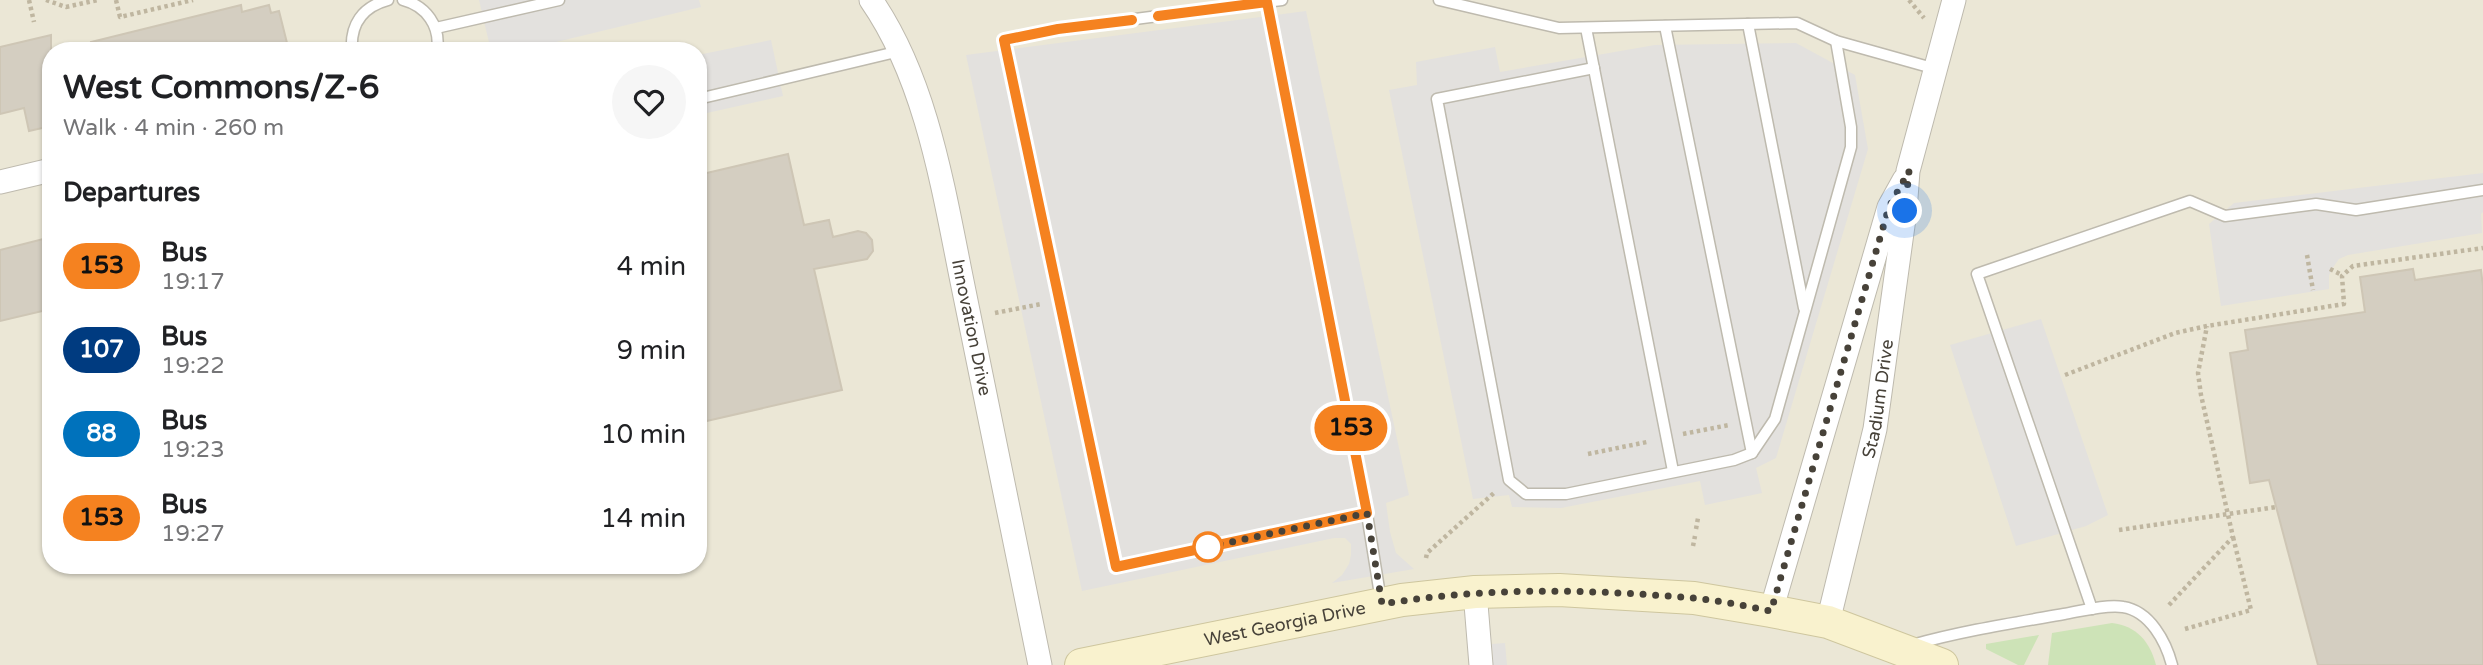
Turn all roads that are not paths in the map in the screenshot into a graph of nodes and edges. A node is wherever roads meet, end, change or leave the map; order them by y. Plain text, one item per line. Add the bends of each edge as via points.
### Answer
1 (388, 0) edge
2 (403, 0) edge
3 (559, 0) edge
4 (871, 0) edge
5 (1282, 0) edge
6 (1439, 0) edge
7 (1954, 0) edge
8 (1267, 2) junction
9 (1748, 24) junction
10 (1665, 26) junction
11 (436, 28) junction
12 (1586, 28) junction
13 (1836, 41) junction
14 (352, 42) edge
15 (437, 42) edge
16 (901, 50) junction
17 (1594, 68) junction
18 (1936, 69) junction
19 (707, 97) edge
20 (1909, 171) junction
21 (42, 172) edge
22 (0, 182) edge
23 (2483, 190) edge
24 (1804, 311) junction
25 (1752, 453) junction
26 (1673, 471) junction
27 (1367, 513) junction
28 (1475, 592) junction
29 (1382, 604) junction
30 (2092, 609) junction
31 (1771, 611) junction
32 (1828, 622) junction
33 (1899, 649) junction
34 (1040, 665) edge
35 (1081, 665) edge
36 (1481, 665) edge
37 (1942, 665) edge
38 (2172, 665) edge

1 - 14 lane via 365,10 356,21
2 - 11 lane via 419,6
3 - 11 lane
4 - 16 street, Innovation Drive
5 - 8 lane
6 - 12 lane via 1559,28
7 - 18 street, Stadium Drive
8 - 27 lane
8 - 27 lane via 1004,40 1116,567
9 - 10 lane
9 - 13 lane via 1797,23
9 - 24 lane
10 - 12 lane
10 - 25 lane
11 - 15 lane
12 - 17 lane
13 - 18 lane
13 - 24 lane via 1851,147
16 - 19 lane
16 - 34 street, Innovation Drive via 948,213
17 - 26 lane
17 - 26 lane via 1437,99 1509,480 1526,494 1566,494
18 - 20 street, Stadium Drive
20 - 31 street, Stadium Drive via 1889,207
20 - 32 street, Stadium Drive via 1875,429
21 - 22 street
23 - 30 lane via 2356,210 2316,204 2225,216 2190,201 1977,274
24 - 25 lane via 1775,419
25 - 26 lane
27 - 29 lane
28 - 29 street, West Georgia Drive
28 - 31 street, West Georgia Drive via 1559,590 1681,597
28 - 36 street
29 - 35 street, West Georgia Drive
30 - 33 lane via 1952,634
30 - 38 lane via 2123,607 2140,614 2157,629
31 - 32 street, West Georgia Drive
32 - 33 street, West Georgia Drive
33 - 37 street, West Georgia Drive

